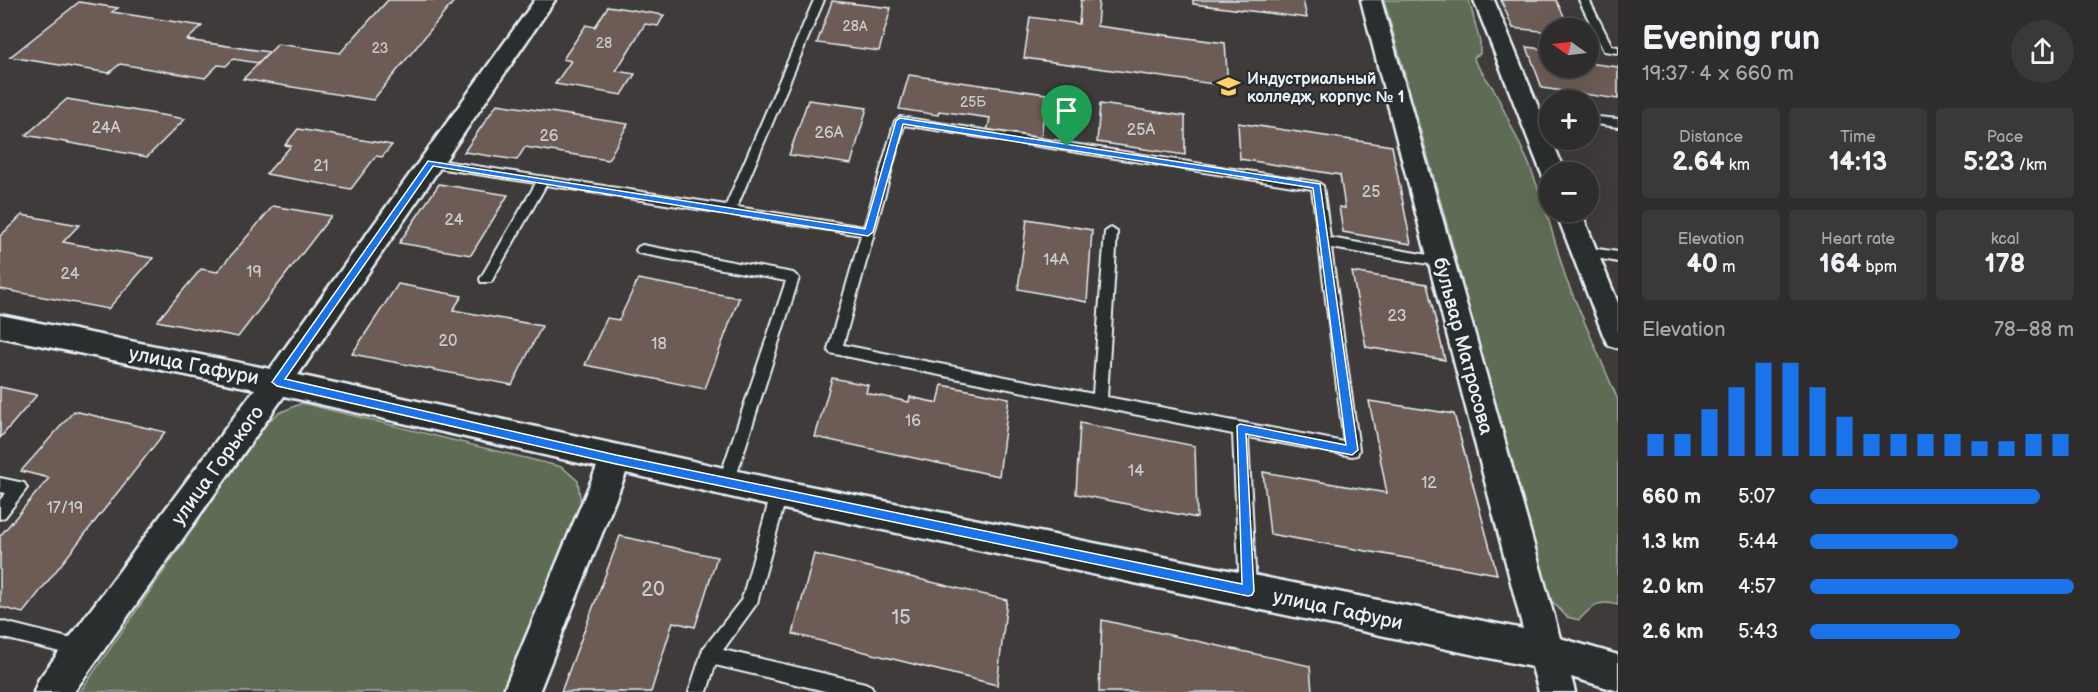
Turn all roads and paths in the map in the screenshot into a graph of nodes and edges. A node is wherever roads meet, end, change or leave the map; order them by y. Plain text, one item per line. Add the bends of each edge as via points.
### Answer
1 (545, 0) edge
2 (819, 0) edge
3 (1371, 0) edge
4 (1484, 0) edge
5 (1584, 0) edge
6 (1618, 50) edge
7 (1539, 112) edge
8 (1599, 120) edge
9 (1618, 123) edge
10 (431, 163) junction
11 (543, 180) junction
12 (730, 210) junction
13 (1572, 222) edge
14 (868, 232) junction
15 (1111, 232) dead end
16 (1324, 242) junction
17 (642, 250) dead end
18 (1584, 252) junction
19 (1618, 257) edge
20 (1441, 261) junction
21 (486, 279) dead end
22 (0, 326) edge
23 (1618, 337) edge
24 (277, 382) junction
25 (1100, 401) junction
26 (1240, 429) junction
27 (616, 459) junction
28 (726, 483) junction
29 (0, 484) edge
30 (779, 494) junction
31 (0, 512) edge
32 (1248, 591) junction
33 (0, 629) edge
34 (82, 649) junction
35 (1546, 652) junction
36 (709, 655) junction
37 (1618, 673) edge
38 (52, 692) edge
39 (520, 692) edge
40 (698, 692) edge
41 (865, 692) edge
42 (1557, 692) edge

1 - 10 street, улица Горького
2 - 12 lane
3 - 20 street, бульвар Матросова
4 - 7 street
5 - 6 lane via 1608,49
8 - 9 lane
10 - 11 lane
10 - 24 street, улица Горького
11 - 12 lane
11 - 21 lane
12 - 14 lane
13 - 18 street
14 - 16 lane via 900,121 1317,186
14 - 25 lane via 835,349
15 - 25 lane
16 - 20 lane
16 - 26 lane via 1352,450
17 - 28 lane via 792,278
18 - 19 lane
18 - 23 street
20 - 35 street, бульвар Матросова
22 - 24 street, улица Гафури
24 - 27 street, улица Гафури
24 - 34 street, улица Горького
25 - 26 lane
26 - 32 lane
27 - 28 street, улица Гафури
27 - 39 street
28 - 30 street, улица Гафури
29 - 31 lane via 19,488
30 - 32 street, улица Гафури
30 - 36 lane via 748,603
32 - 35 street, улица Гафури
33 - 34 lane
34 - 38 street, улица Горького
35 - 37 street, улица Гафури
35 - 42 street, бульвар Матросова
36 - 40 lane
36 - 41 lane

